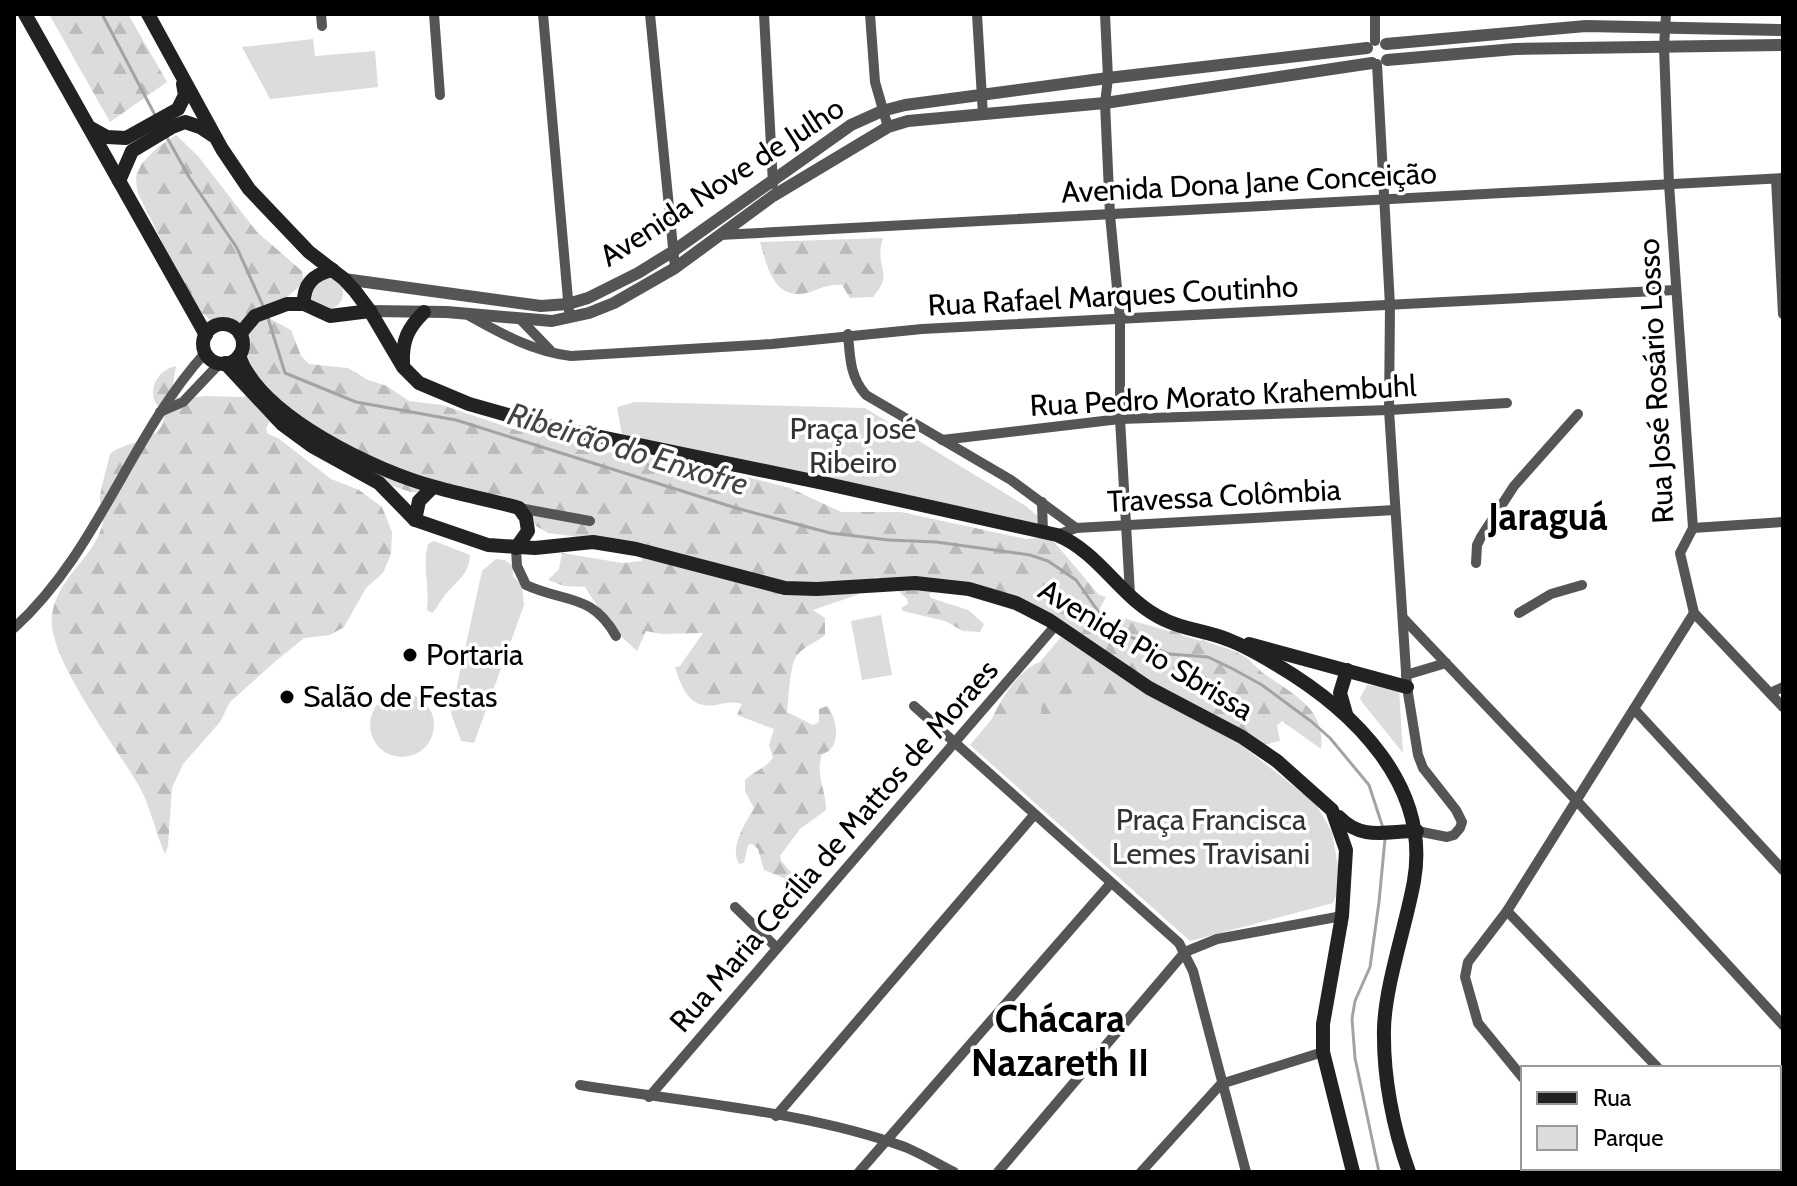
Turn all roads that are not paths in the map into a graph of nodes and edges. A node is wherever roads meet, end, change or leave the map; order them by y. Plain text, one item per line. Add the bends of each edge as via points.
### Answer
1 (25, 14) edge
2 (148, 14) edge
3 (321, 14) edge
4 (434, 14) edge
5 (543, 14) edge
6 (650, 14) edge
7 (764, 14) edge
8 (870, 14) edge
9 (977, 14) edge
10 (1105, 14) edge
11 (1375, 14) edge
12 (1666, 21) edge
13 (322, 26) dead end
14 (1783, 30) edge
15 (1376, 44) junction
16 (1783, 45) edge
17 (1664, 47) junction
18 (1379, 62) junction
19 (181, 74) junction
20 (1108, 78) junction
21 (982, 94) junction
22 (440, 95) dead end
23 (1105, 103) junction
24 (882, 111) junction
25 (983, 115) junction
26 (182, 116) junction
27 (89, 127) junction
28 (888, 127) junction
29 (216, 138) junction
30 (129, 144) junction
31 (1779, 178) edge
32 (119, 181) junction
33 (772, 181) junction
34 (1669, 184) junction
35 (773, 196) junction
36 (1384, 199) junction
37 (1110, 215) junction
38 (718, 235) junction
39 (672, 252) junction
40 (675, 268) junction
41 (338, 274) junction
42 (1675, 290) junction
43 (355, 291) junction
44 (304, 304) junction
45 (568, 304) junction
46 (1390, 306) junction
47 (370, 311) junction
48 (424, 312) junction
49 (466, 313) junction
50 (1783, 314) edge
51 (344, 316) junction
52 (571, 319) junction
53 (1120, 319) junction
54 (521, 320) junction
55 (240, 334) junction
56 (848, 334) junction
57 (206, 335) junction
58 (205, 353) junction
59 (555, 354) junction
60 (228, 361) junction
61 (403, 367) junction
62 (1507, 403) dead end
63 (1389, 410) junction
64 (160, 412) junction
65 (1578, 414) dead end
66 (1120, 419) junction
67 (942, 440) junction
68 (433, 487) junction
69 (1042, 502) junction
70 (519, 508) junction
71 (1395, 510) junction
72 (415, 520) junction
73 (590, 521) dead end
74 (1783, 522) edge
75 (1125, 526) junction
76 (1076, 528) junction
77 (1693, 528) junction
78 (1050, 534) junction
79 (516, 548) junction
80 (1476, 563) dead end
81 (1582, 585) dead end
82 (1130, 594) junction
83 (1519, 613) dead end
84 (1694, 613) junction
85 (1404, 619) junction
86 (1055, 626) junction
87 (14, 628) edge
88 (616, 636) dead end
89 (1229, 640) junction
90 (1446, 663) junction
91 (1347, 670) junction
92 (1407, 681) junction
93 (1783, 687) edge
94 (1770, 693) junction
95 (914, 706) dead end
96 (1783, 707) edge
97 (1634, 709) junction
98 (1346, 714) junction
99 (954, 744) junction
100 (1576, 800) junction
101 (1410, 807) junction
102 (1332, 810) junction
103 (1034, 815) junction
104 (1389, 831) junction
105 (1417, 831) junction
106 (1368, 833) junction
107 (1346, 850) junction
108 (1783, 870) edge
109 (1111, 883) junction
110 (735, 907) dead end
111 (1507, 911) junction
112 (1342, 916) junction
113 (777, 948) junction
114 (1185, 952) junction
115 (1783, 1025) edge
116 (1323, 1052) junction
117 (1656, 1066) edge
118 (1521, 1076) edge
119 (1221, 1084) junction
120 (580, 1085) dead end
121 (649, 1097) junction
122 (776, 1116) junction
123 (886, 1141) junction
124 (859, 1172) edge
125 (954, 1172) edge
126 (998, 1172) edge
127 (1141, 1172) edge
128 (1246, 1172) edge
129 (1353, 1172) edge
130 (1409, 1172) edge

1 - 27 main road
2 - 19 main road
3 - 13 street
4 - 22 street
5 - 45 street
6 - 39 street
7 - 33 street
8 - 24 street
9 - 21 street
10 - 20 street
11 - 15 street
12 - 14 street, Avenida Nove de Julho
12 - 15 street, Avenida Nove de Julho
12 - 17 street, Rua José Rosário Losso
15 - 18 street via 1368,59
15 - 18 street via 1389,49
15 - 20 street, Avenida Nove de Julho
16 - 17 street, Avenida Nove de Julho
17 - 18 street, Avenida Nove de Julho via 1515,49
17 - 34 street, Rua José Rosário Losso
18 - 23 street, Avenida Nove de Julho
18 - 36 street
19 - 26 main road
19 - 29 main road
20 - 21 street, Avenida Nove de Julho
20 - 23 street
21 - 24 street, Avenida Nove de Julho
21 - 25 street
23 - 25 street, Avenida Nove de Julho
23 - 37 street
24 - 28 street
24 - 33 street, Avenida Nove de Julho via 851,125
25 - 28 street, Avenida Nove de Julho
26 - 29 main road
26 - 30 main road
27 - 30 main road
27 - 32 main road
28 - 35 street, Avenida Nove de Julho
29 - 41 main road via 278,222
30 - 32 main road
31 - 34 street, Avenida Dona Jane Conceição
31 - 50 street
32 - 57 main road
33 - 35 street
33 - 39 street, Avenida Nove de Julho
34 - 36 street, Avenida Dona Jane Conceição
34 - 42 street, Rua José Rosário Losso
35 - 38 street, Avenida Nove de Julho
36 - 37 street, Avenida Dona Jane Conceição
36 - 46 street
37 - 38 street, Avenida Dona Jane Conceição
37 - 53 street
38 - 40 street, Avenida Nove de Julho
39 - 40 street
39 - 45 street, Avenida Nove de Julho via 615,285
40 - 52 street, Avenida Nove de Julho via 614,303
41 - 43 main road
41 - 44 main road via 320,272 310,280
41 - 45 street, Avenida Nove de Julho via 522,304
42 - 46 street, Rua Rafael Marques Coutinho
42 - 77 street, Rua José Rosário Losso
43 - 47 main road
43 - 51 main road via 354,305
44 - 51 main road via 330,316
44 - 55 main road via 255,316
45 - 52 street
46 - 53 street, Rua Rafael Marques Coutinho
46 - 63 street
47 - 48 street, Avenida Nove de Julho
47 - 51 main road
47 - 61 main road
48 - 49 street, Avenida Nove de Julho
48 - 61 main road via 406,334
49 - 54 street, Avenida Nove de Julho
49 - 59 street, Rua Rafael Marques Coutinho via 516,341
52 - 54 street, Avenida Nove de Julho
53 - 56 street, Rua Rafael Marques Coutinho
53 - 66 street
54 - 59 street
55 - 57 main road via 224,324
55 - 60 main road via 243,345
56 - 59 street, Rua Rafael Marques Coutinho via 772,344
56 - 67 street via 858,386
57 - 58 main road
58 - 60 main road
58 - 64 street
60 - 64 street via 183,402
60 - 68 main road via 311,430 374,465
60 - 72 main road, Avenida Pio Sbrissa via 282,424 379,483
61 - 78 main road via 441,394 543,425
62 - 63 street, Rua Pedro Morato Krahembuhl
63 - 66 street, Rua Pedro Morato Krahembuhl
63 - 71 street
64 - 87 street via 59,581
65 - 80 street via 1514,486 1477,545
66 - 67 street, Rua Pedro Morato Krahembuhl
66 - 75 street
67 - 69 street
68 - 70 main road
68 - 72 main road via 419,501
69 - 76 street
69 - 78 street
70 - 73 street
70 - 79 main road via 528,531
71 - 75 street, Travessa Colômbia
71 - 85 street
72 - 79 main road, Avenida Pio Sbrissa via 488,545
74 - 77 street
75 - 76 street, Travessa Colômbia
75 - 82 street
76 - 78 street, Travessa Colômbia
77 - 84 street, Rua José Rosário Losso via 1680,553
78 - 82 main road via 1096,560
79 - 86 main road, Avenida Pio Sbrissa via 593,542 785,588 915,583 969,589 1016,603
79 - 88 street via 526,585 591,606 606,617
81 - 83 street via 1551,594
82 - 89 main road via 1140,607 1167,622
84 - 94 street
84 - 97 street
85 - 90 street
85 - 92 street
86 - 99 street, Rua Maria Cecília de Mattos de Moraes
86 - 102 main road, Avenida Pio Sbrissa via 1149,688 1242,737
89 - 91 main road
89 - 98 main road via 1278,666
90 - 92 street
90 - 100 street
91 - 92 main road
91 - 98 main road via 1340,693
92 - 105 street via 1423,768 1462,822 1447,837
93 - 94 street
94 - 96 street
95 - 99 street
97 - 100 street
97 - 108 street
98 - 101 main road via 1397,778
99 - 103 street
99 - 113 street, Rua Maria Cecília de Mattos de Moraes
100 - 111 street
100 - 115 street
101 - 104 main road
101 - 105 main road
102 - 106 main road via 1348,827
102 - 107 main road, Avenida Pio Sbrissa
103 - 109 street
103 - 122 street
104 - 105 main road
104 - 106 main road
105 - 130 main road via 1415,877 1384,1027 1390,1101
106 - 107 main road
107 - 112 main road, Avenida Pio Sbrissa
109 - 114 street
109 - 123 street
110 - 113 street
111 - 117 street
111 - 118 street via 1468,962 1465,977 1478,1023
112 - 114 street via 1217,939
112 - 116 main road, Avenida Pio Sbrissa
113 - 121 street, Rua Maria Cecília de Mattos de Moraes
114 - 119 street
114 - 126 street
116 - 119 street
116 - 129 main road, Avenida Pio Sbrissa
119 - 127 street
119 - 128 street
120 - 121 street
121 - 122 street
122 - 123 street
123 - 124 street
123 - 125 street

